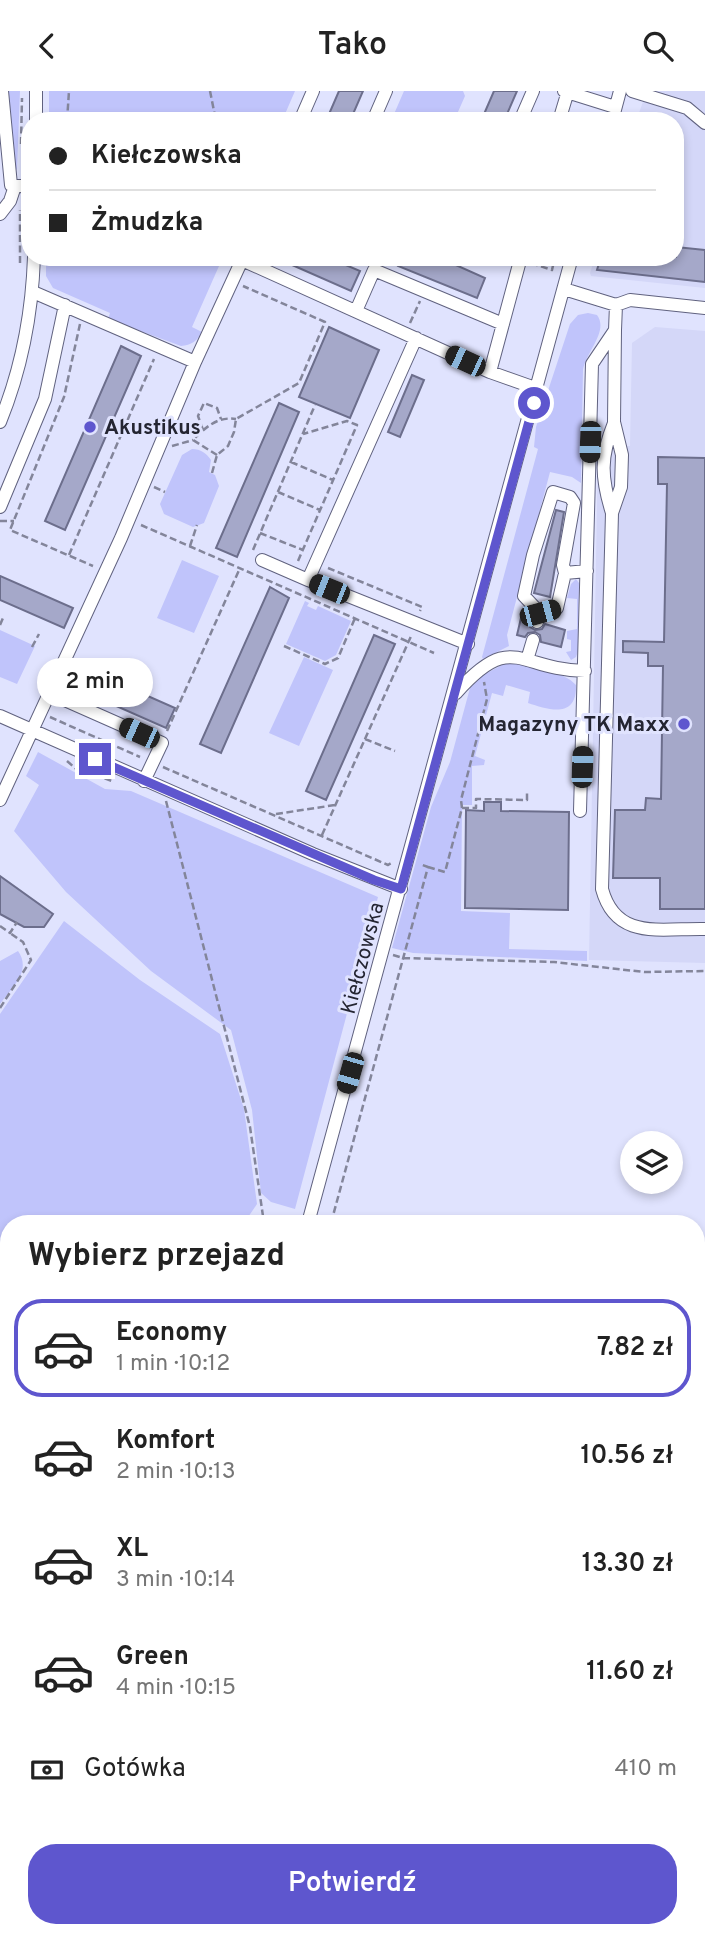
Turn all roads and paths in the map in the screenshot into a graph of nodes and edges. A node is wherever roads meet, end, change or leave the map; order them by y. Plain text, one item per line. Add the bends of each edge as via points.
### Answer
1 (22, 91) edge
2 (36, 91) edge
3 (69, 91) edge
4 (210, 91) edge
5 (313, 91) edge
6 (386, 91) edge
7 (533, 91) edge
8 (620, 91) edge
9 (632, 91) edge
10 (1, 92) edge
11 (566, 92) edge
12 (615, 107) junction
13 (22, 112) edge
14 (36, 112) edge
15 (68, 112) edge
16 (214, 112) edge
17 (304, 112) edge
18 (377, 112) edge
19 (524, 112) edge
20 (561, 112) edge
21 (614, 112) edge
22 (705, 123) edge
23 (21, 186) edge
24 (21, 187) edge
25 (0, 214) edge
26 (21, 225) edge
27 (20, 264) dead end
28 (34, 266) edge
29 (239, 266) edge
30 (257, 266) edge
31 (376, 266) edge
32 (517, 266) edge
33 (570, 266) edge
34 (374, 270) junction
35 (232, 281) junction
36 (564, 289) junction
37 (424, 291) junction
38 (33, 292) junction
39 (616, 305) junction
40 (65, 306) junction
41 (705, 309) edge
42 (356, 311) junction
43 (82, 313) junction
44 (503, 324) junction
45 (615, 330) junction
46 (411, 336) junction
47 (159, 346) junction
48 (195, 362) junction
49 (490, 372) junction
50 (538, 389) junction
51 (315, 405) dead end
52 (221, 419) junction
53 (236, 419) junction
54 (0, 422) edge
55 (203, 430) junction
56 (303, 434) junction
57 (193, 440) junction
58 (160, 445) junction
59 (217, 455) junction
60 (291, 462) junction
61 (212, 473) dead end
62 (333, 481) junction
63 (278, 492) junction
64 (0, 507) edge
65 (321, 510) junction
66 (128, 520) junction
67 (0, 521) edge
68 (14, 521) junction
69 (197, 525) dead end
70 (260, 533) junction
71 (190, 546) junction
72 (303, 550) junction
73 (69, 555) junction
74 (256, 559) joint
75 (316, 563) junction
76 (240, 568) junction
77 (106, 571) junction
78 (587, 571) junction
79 (293, 573) junction
80 (565, 573) junction
81 (308, 580) junction
82 (3, 618) dead end
83 (355, 618) junction
84 (415, 624) junction
85 (0, 625) edge
86 (39, 634) dead end
87 (533, 640) dead end
88 (408, 642) junction
89 (468, 645) junction
90 (284, 646) dead end
91 (33, 647) dead end
92 (434, 653) dead end
93 (527, 660) junction
94 (585, 671) junction
95 (484, 682) dead end
96 (49, 693) junction
97 (454, 696) junction
98 (39, 712) junction
99 (0, 716) edge
100 (31, 730) junction
101 (365, 739) junction
102 (162, 743) junction
103 (395, 751) dead end
104 (153, 762) junction
105 (144, 781) junction
106 (169, 792) junction
107 (527, 792) dead end
108 (0, 800) edge
109 (335, 805) junction
110 (462, 808) junction
111 (580, 811) dead end
112 (273, 815) junction
113 (322, 835) junction
114 (398, 858) dead end
115 (414, 863) dead end
116 (429, 867) junction
117 (401, 889) junction
118 (17, 922) dead end
119 (0, 926) edge
120 (705, 929) edge
121 (10, 933) junction
122 (383, 952) junction
123 (403, 958) junction
124 (705, 971) edge
125 (0, 1008) edge
126 (263, 1215) edge
127 (310, 1215) edge
128 (333, 1215) edge

1 - 13 path
2 - 14 street
3 - 15 path
4 - 16 path
5 - 17 street
6 - 18 street
7 - 19 street
8 - 12 street
9 - 22 street via 687,109
10 - 23 street via 11,182
11 - 12 street
11 - 20 street
12 - 21 street
24 - 25 street
26 - 27 path
28 - 38 street
29 - 35 street
30 - 42 street
31 - 34 street
32 - 44 street
33 - 36 street, Kiełczowska
34 - 37 street
34 - 42 street
35 - 48 street
35 - 53 path via 325,322 299,383
36 - 39 street
36 - 50 street, Kiełczowska
37 - 44 street
37 - 46 path
38 - 40 street
38 - 54 street via 23,352
39 - 41 street via 630,300
39 - 45 street
40 - 43 street
40 - 64 street via 45,399
42 - 46 street
43 - 47 street
43 - 68 path via 64,397
44 - 49 street
45 - 78 street via 592,364
45 - 120 street via 614,422 622,455 621,487 612,513 602,889 607,907 626,924
46 - 49 street
46 - 75 street
47 - 48 street
47 - 73 path
48 - 58 street
49 - 50 street
50 - 89 street, Kiełczowska
51 - 56 path
52 - 53 path
52 - 55 path
52 - 55 path via 217,408 204,403 198,416
53 - 59 path via 228,446
55 - 57 path
56 - 60 path
56 - 62 path via 347,421 357,425
57 - 58 path
57 - 59 path
58 - 66 street
59 - 61 path
60 - 62 path
60 - 63 path
62 - 65 path
63 - 65 path
63 - 70 path
65 - 72 path
66 - 71 path
66 - 77 street
67 - 68 path
68 - 73 path via 10,530
69 - 71 path
70 - 72 path
70 - 74 path
71 - 76 path
72 - 79 path
73 - 77 path
74 - 79 street
75 - 81 street
75 - 84 path via 422,607
76 - 83 path
76 - 102 path
77 - 96 street
78 - 80 street
78 - 94 street
79 - 81 street
80 - 80 street via 556,608 539,617 524,597 552,492 574,503
81 - 84 street
82 - 85 path
83 - 88 path
83 - 90 path via 338,658 325,664
84 - 88 path
84 - 89 street
86 - 91 path
87 - 93 street
88 - 92 path
88 - 101 path
89 - 97 street, Kiełczowska
93 - 94 street
93 - 97 street via 503,657 477,670
94 - 111 street
95 - 110 path via 487,699
96 - 98 street
96 - 102 street
97 - 117 street, Kiełczowska
98 - 100 street
98 - 104 path
99 - 100 street
100 - 105 street
100 - 108 street
101 - 103 path
101 - 109 path
102 - 104 street
104 - 105 street
104 - 112 path
105 - 106 street
106 - 117 street
106 - 126 path via 165,803 250,1127
107 - 110 path via 527,800 476,799 476,808
109 - 112 path
109 - 113 path
110 - 116 path via 445,871
112 - 113 path
113 - 114 path via 388,865
115 - 116 path
116 - 123 path
117 - 122 street, Kiełczowska
118 - 121 path
119 - 121 path
121 - 125 path via 23,942 31,960
122 - 123 path
122 - 127 street, Kiełczowska
123 - 124 path
123 - 128 path

